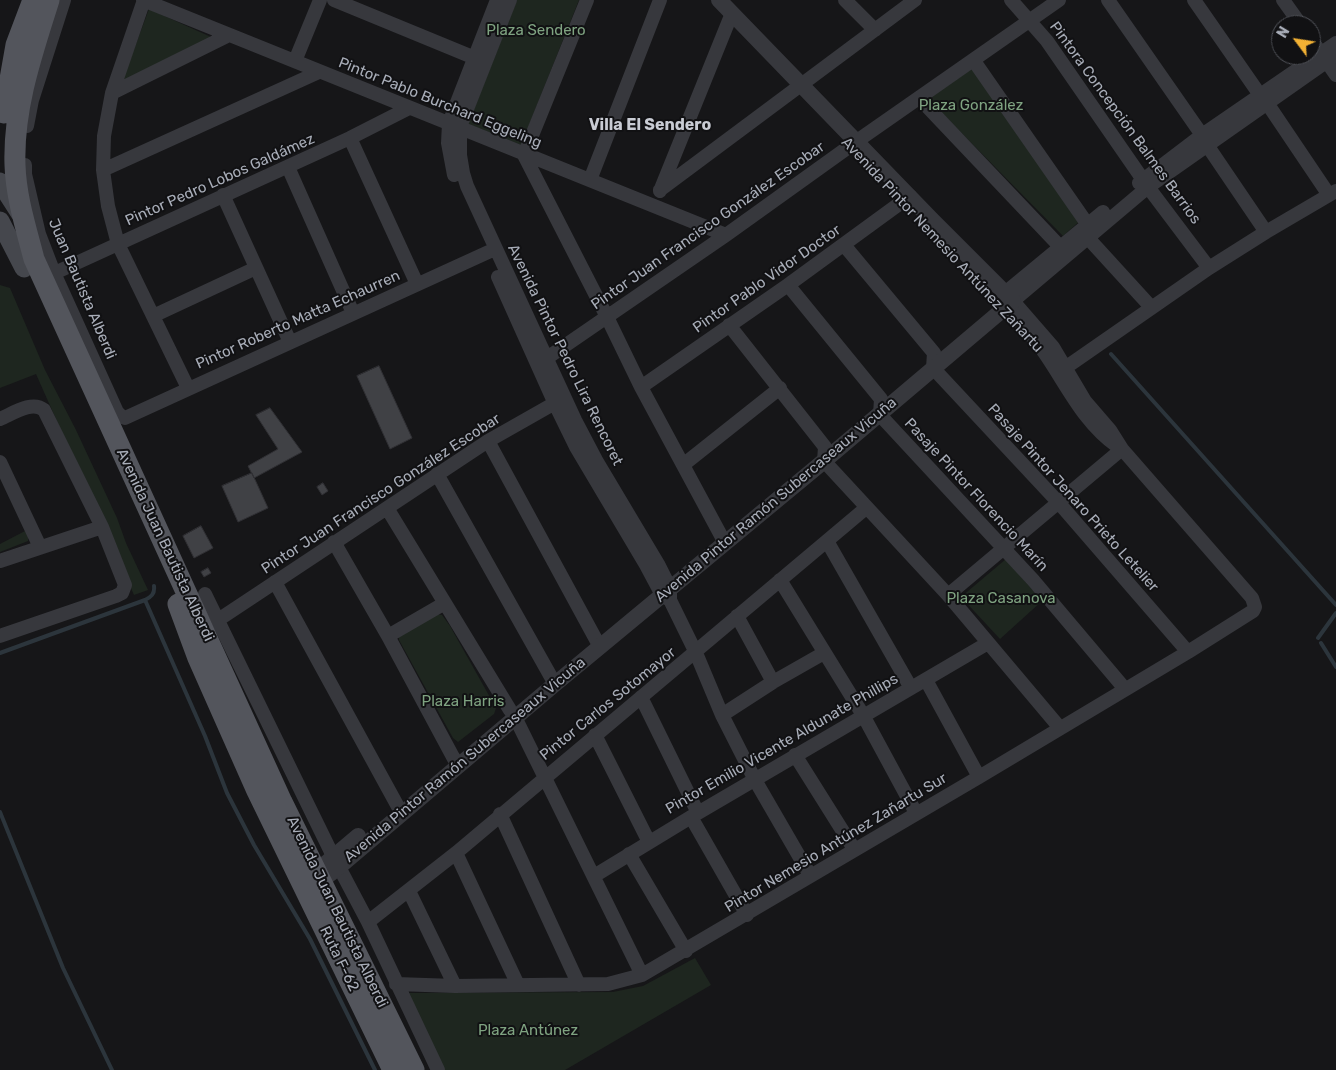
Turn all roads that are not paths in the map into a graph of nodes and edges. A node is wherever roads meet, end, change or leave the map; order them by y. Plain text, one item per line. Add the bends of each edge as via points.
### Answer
1 (33, 0) edge
2 (49, 0) edge
3 (64, 0) edge
4 (144, 0) edge
5 (320, 0) edge
6 (334, 0) edge
7 (497, 0) edge
8 (510, 0) edge
9 (587, 0) edge
10 (660, 0) edge
11 (707, 0) edge
12 (720, 0) edge
13 (845, 0) edge
14 (915, 0) edge
15 (1011, 0) edge
16 (1059, 0) edge
17 (1108, 0) edge
18 (1194, 0) edge
19 (1283, 0) edge
20 (1294, 15) edge
21 (730, 17) junction
22 (1030, 20) junction
23 (875, 30) junction
24 (229, 35) junction
25 (1336, 43) edge
26 (24, 50) junction
27 (1328, 57) edge
28 (475, 58) junction
29 (295, 61) junction
30 (974, 61) junction
31 (319, 72) junction
32 (1336, 75) edge
33 (3, 79) edge
34 (798, 89) junction
35 (112, 93) junction
36 (918, 98) junction
37 (1263, 99) junction
38 (410, 108) junction
39 (454, 125) junction
40 (350, 138) junction
41 (1204, 140) junction
42 (853, 143) junction
43 (524, 155) junction
44 (288, 166) junction
45 (103, 170) junction
46 (590, 180) junction
47 (1146, 183) junction
48 (1, 184) edge
49 (660, 190) junction
50 (1333, 193) edge
51 (223, 195) junction
52 (906, 199) junction
53 (654, 206) junction
54 (7, 217) edge
55 (1088, 231) junction
56 (1266, 232) junction
57 (726, 235) junction
58 (118, 244) junction
59 (844, 245) junction
60 (491, 250) junction
61 (1065, 251) junction
62 (29, 264) junction
63 (256, 268) junction
64 (1209, 268) junction
65 (49, 276) junction
66 (417, 284) junction
67 (788, 285) junction
68 (1005, 300) junction
69 (1150, 307) junction
70 (353, 312) junction
71 (153, 316) junction
72 (608, 317) junction
73 (729, 325) junction
74 (290, 342) junction
75 (547, 358) junction
76 (934, 360) junction
77 (1065, 368) junction
78 (641, 387) junction
79 (188, 388) junction
80 (780, 388) junction
81 (560, 401) junction
82 (881, 407) junction
83 (117, 412) joint
84 (0, 419) edge
85 (488, 441) junction
86 (1122, 450) junction
87 (825, 454) junction
88 (0, 462) edge
89 (683, 465) junction
90 (437, 474) junction
91 (1059, 502) junction
92 (387, 508) junction
93 (866, 508) junction
94 (102, 527) junction
95 (722, 538) junction
96 (827, 541) junction
97 (334, 542) junction
98 (40, 547) junction
99 (1004, 548) junction
100 (0, 561) edge
101 (780, 580) junction
102 (275, 582) junction
103 (665, 590) junction
104 (205, 594) dead end
105 (948, 595) junction
106 (444, 603) junction
107 (737, 616) junction
108 (218, 620) junction
109 (0, 636) edge
110 (388, 636) junction
111 (597, 643) junction
112 (988, 643) junction
113 (696, 652) junction
114 (1188, 652) junction
115 (824, 653) junction
116 (552, 680) junction
117 (926, 680) junction
118 (773, 682) junction
119 (911, 688) junction
120 (1125, 689) junction
121 (641, 697) junction
122 (512, 714) junction
123 (722, 715) junction
124 (863, 715) junction
125 (1060, 728) junction
126 (595, 735) junction
127 (234, 739) joint
128 (795, 755) junction
129 (456, 762) junction
130 (545, 776) junction
131 (979, 777) junction
132 (755, 780) junction
133 (400, 809) junction
134 (916, 813) junction
135 (500, 814) junction
136 (694, 815) junction
137 (649, 842) junction
138 (854, 850) junction
139 (456, 852) junction
140 (629, 854) junction
141 (336, 862) junction
142 (810, 875) junction
143 (594, 876) junction
144 (313, 878) junction
145 (409, 891) junction
146 (747, 914) junction
147 (368, 922) junction
148 (686, 951) junction
149 (642, 975) junction
150 (396, 984) junction
151 (518, 985) junction
152 (579, 985) junction
153 (455, 986) junction
154 (393, 1070) edge
155 (414, 1070) edge
156 (438, 1070) edge

1 - 26 main road, Avenida Juan Bautista Alberdi
2 - 26 main road, Avenida Juan Bautista Alberdi
3 - 65 street, Juan Bautista Alberdi via 32,100 25,143 25,174
4 - 24 street, Pintor Pablo Burchard Eggeling
4 - 35 street
5 - 29 street
6 - 28 street
7 - 28 street, Avenida Pintor Pedro Lira Rencoret
8 - 39 street, Avenida Pintor Pedro Lira Rencoret
9 - 43 street
10 - 46 street
11 - 21 street, Avenida Pintor Nemesio Antúnez Zañartu
12 - 21 street, Avenida Pintor Nemesio Antúnez Zañartu
13 - 23 street
14 - 23 street
15 - 22 street, Pintora Concepción Balmes Barrios
16 - 22 street, Pintor Juan Francisco González Escobar
17 - 41 street
18 - 37 street
19 - 20 street
21 - 34 street, Avenida Pintor Nemesio Antúnez Zañartu
21 - 49 street
22 - 30 street, Pintor Juan Francisco González Escobar
22 - 47 street, Pintora Concepción Balmes Barrios
23 - 34 street
24 - 29 street, Pintor Pablo Burchard Eggeling
24 - 35 street
25 - 27 street, Avenida Pintor Ramón Subercaseaux Vicuña
26 - 33 main road, Avenida Juan Bautista Alberdi
26 - 62 main road, Avenida Juan Bautista Alberdi via 15,166
27 - 32 street
27 - 37 street, Avenida Pintor Ramón Subercaseaux Vicuña
28 - 39 street, Avenida Pintor Pedro Lira Rencoret
29 - 31 street, Pintor Pablo Burchard Eggeling
30 - 36 street, Pintor Juan Francisco González Escobar
30 - 55 street
31 - 38 street, Pintor Pablo Burchard Eggeling
31 - 45 street
33 - 48 main road, Avenida Juan Bautista Alberdi
34 - 42 street, Avenida Pintor Nemesio Antúnez Zañartu
34 - 49 street
35 - 45 street via 104,136
36 - 42 street, Pintor Juan Francisco González Escobar
36 - 61 street
37 - 41 street, Avenida Pintor Ramón Subercaseaux Vicuña
37 - 50 street
38 - 39 street, Pintor Pablo Burchard Eggeling
38 - 40 street, Pintor Pedro Lobos Galdámez
39 - 43 street, Pintor Pablo Burchard Eggeling
39 - 60 street, Avenida Pintor Pedro Lira Rencoret via 448,143 454,178
40 - 44 street, Pintor Pedro Lobos Galdámez
40 - 66 street
41 - 47 street, Avenida Pintor Ramón Subercaseaux Vicuña
41 - 56 street
42 - 52 street, Avenida Pintor Nemesio Antúnez Zañartu
42 - 57 street, Pintor Juan Francisco González Escobar
43 - 46 street, Pintor Pablo Burchard Eggeling
43 - 72 street
44 - 51 street, Pintor Pedro Lobos Galdámez
44 - 70 street
45 - 58 street
46 - 53 street, Pintor Pablo Burchard Eggeling
47 - 55 street, Avenida Pintor Ramón Subercaseaux Vicuña
47 - 64 street, Pintora Concepción Balmes Barrios
48 - 54 main road, Avenida Juan Bautista Alberdi
49 - 53 street
50 - 56 street
51 - 58 street, Pintor Pedro Lobos Galdámez
51 - 63 street
52 - 59 street, Pintor Pablo Vidor Doctor
52 - 68 street, Avenida Pintor Nemesio Antúnez Zañartu
53 - 57 street, Pintor Pablo Burchard Eggeling
54 - 62 main road, Avenida Juan Bautista Alberdi
55 - 61 street, Avenida Pintor Ramón Subercaseaux Vicuña
55 - 69 street
56 - 64 street
57 - 72 street, Pintor Juan Francisco González Escobar
58 - 65 street, Pintor Pedro Lobos Galdámez
58 - 71 street
59 - 67 street, Pintor Pablo Vidor Doctor
59 - 76 street, Pasaje Pintor Jenaro Prieto Letelier
60 - 66 street, Pintor Roberto Matta Echaurren
60 - 75 street, Avenida Pintor Pedro Lira Rencoret
60 - 81 street, Avenida Pintor Pedro Lira Rencoret
61 - 68 street, Avenida Pintor Ramón Subercaseaux Vicuña
62 - 65 main road, Avenida Juan Bautista Alberdi
62 - 127 main road, Avenida Juan Bautista Alberdi via 62,352 147,525 198,658
63 - 71 street
63 - 74 street
64 - 69 street
65 - 83 street, Juan Bautista Alberdi
65 - 144 main road, Avenida Juan Bautista Alberdi
66 - 70 street, Pintor Roberto Matta Echaurren
67 - 73 street, Pintor Pablo Vidor Doctor
67 - 82 street, Pasaje Pintor Florencio Marín
68 - 76 street, Avenida Pintor Ramón Subercaseaux Vicuña
68 - 77 street, Avenida Pintor Nemesio Antúnez Zañartu via 1053,346
68 - 86 street, Avenida Pintor Nemesio Antúnez Zañartu via 1044,351 1079,408 1103,436
69 - 77 street
70 - 74 street, Pintor Roberto Matta Echaurren
71 - 79 street
72 - 75 street, Pintor Juan Francisco González Escobar
72 - 78 street
73 - 78 street, Pintor Pablo Vidor Doctor
73 - 80 street
74 - 79 street, Pintor Roberto Matta Echaurren
75 - 81 street, Avenida Pintor Pedro Lira Rencoret
76 - 82 street, Avenida Pintor Ramón Subercaseaux Vicuña
76 - 91 street, Pasaje Pintor Jenaro Prieto Letelier
77 - 86 street, Avenida Pintor Nemesio Antúnez Zañartu
78 - 89 street
79 - 83 street, Pintor Roberto Matta Echaurren via 125,418
80 - 87 street
80 - 89 street
81 - 85 street, Pintor Juan Francisco González Escobar
81 - 103 street, Avenida Pintor Pedro Lira Rencoret via 596,460
82 - 87 street, Avenida Pintor Ramón Subercaseaux Vicuña
82 - 99 street, Pasaje Pintor Florencio Marín
84 - 94 street via 32,406 44,410
85 - 90 street, Pintor Juan Francisco González Escobar
85 - 111 street
86 - 91 street
86 - 114 street, Pintor Nemesio Antúnez Zañartu Sur via 1252,598 1255,607 1249,615
87 - 93 street
87 - 95 street, Avenida Pintor Ramón Subercaseaux Vicuña
88 - 98 street
89 - 95 street
90 - 92 street, Pintor Juan Francisco González Escobar
90 - 116 street
91 - 99 street
91 - 114 street, Pasaje Pintor Jenaro Prieto Letelier
92 - 97 street, Pintor Juan Francisco González Escobar
92 - 106 street
93 - 96 street, Pintor Carlos Sotomayor
93 - 105 street
94 - 98 street
94 - 109 street via 124,581 122,593
95 - 103 street, Avenida Pintor Ramón Subercaseaux Vicuña
96 - 101 street, Pintor Carlos Sotomayor
96 - 119 street
97 - 102 street, Pintor Juan Francisco González Escobar
97 - 110 street
98 - 100 street
99 - 105 street
99 - 120 street, Pasaje Pintor Florencio Marín
101 - 107 street, Pintor Carlos Sotomayor
101 - 115 street
102 - 108 street, Pintor Juan Francisco González Escobar
102 - 133 street
103 - 111 street, Avenida Pintor Ramón Subercaseaux Vicuña
103 - 113 street, Avenida Pintor Pedro Lira Rencoret
104 - 108 street, Avenida Juan Bautista Alberdi
105 - 112 street
106 - 110 street
106 - 122 street
107 - 113 street, Pintor Carlos Sotomayor
107 - 118 street
108 - 141 street, Avenida Juan Bautista Alberdi
110 - 129 street
111 - 116 street, Avenida Pintor Ramón Subercaseaux Vicuña
112 - 117 street, Pintor Emilio Vicente Aldunate Phillips
112 - 125 street
113 - 121 street, Pintor Carlos Sotomayor
113 - 123 street, Avenida Pintor Pedro Lira Rencoret
114 - 120 street, Pintor Nemesio Antúnez Zañartu Sur
115 - 118 street
115 - 124 street
116 - 122 street, Avenida Pintor Ramón Subercaseaux Vicuña
117 - 119 street, Pintor Emilio Vicente Aldunate Phillips
117 - 131 street
118 - 123 street
119 - 124 street, Pintor Emilio Vicente Aldunate Phillips
120 - 125 street, Pintor Nemesio Antúnez Zañartu Sur
121 - 126 street, Pintor Carlos Sotomayor
121 - 136 street
122 - 129 street, Avenida Pintor Ramón Subercaseaux Vicuña
122 - 130 street
123 - 132 street, Avenida Pintor Pedro Lira Rencoret
124 - 128 street, Pintor Emilio Vicente Aldunate Phillips
124 - 134 street
125 - 131 street, Pintor Nemesio Antúnez Zañartu Sur
126 - 130 street, Pintor Carlos Sotomayor
126 - 137 street
127 - 144 main road, Ruta F-62
128 - 132 street, Pintor Emilio Vicente Aldunate Phillips
128 - 138 street
129 - 133 street, Avenida Pintor Ramón Subercaseaux Vicuña
130 - 135 street, Pintor Carlos Sotomayor
130 - 143 street
131 - 134 street, Pintor Nemesio Antúnez Zañartu Sur
132 - 136 street, Pintor Emilio Vicente Aldunate Phillips
132 - 142 street, Avenida Pintor Pedro Lira Rencoret
133 - 141 street, Avenida Pintor Ramón Subercaseaux Vicuña
134 - 138 street, Pintor Nemesio Antúnez Zañartu Sur
135 - 139 street, Pintor Carlos Sotomayor
135 - 152 street
136 - 137 street, Pintor Emilio Vicente Aldunate Phillips
136 - 146 street
137 - 140 street, Pintor Emilio Vicente Aldunate Phillips
138 - 142 street, Pintor Nemesio Antúnez Zañartu Sur
139 - 145 street, Pintor Carlos Sotomayor
139 - 151 street
140 - 143 street, Pintor Emilio Vicente Aldunate Phillips
140 - 148 street
141 - 144 street, Avenida Pintor Ramón Subercaseaux Vicuña
141 - 147 street, Avenida Juan Bautista Alberdi
142 - 146 street, Pintor Nemesio Antúnez Zañartu Sur
143 - 149 street
144 - 154 main road, Ruta F-62
144 - 155 main road, Avenida Juan Bautista Alberdi
145 - 147 street, Pintor Carlos Sotomayor
145 - 153 street
146 - 148 street, Pintor Nemesio Antúnez Zañartu Sur
147 - 150 street, Avenida Juan Bautista Alberdi
148 - 149 street, Pintor Nemesio Antúnez Zañartu Sur
149 - 152 street, Pintor Nemesio Antúnez Zañartu Sur via 623,982
150 - 153 street, Pintor Nemesio Antúnez Zañartu Sur
150 - 156 street, Avenida Juan Bautista Alberdi
151 - 152 street, Pintor Nemesio Antúnez Zañartu Sur
151 - 153 street, Pintor Nemesio Antúnez Zañartu Sur

